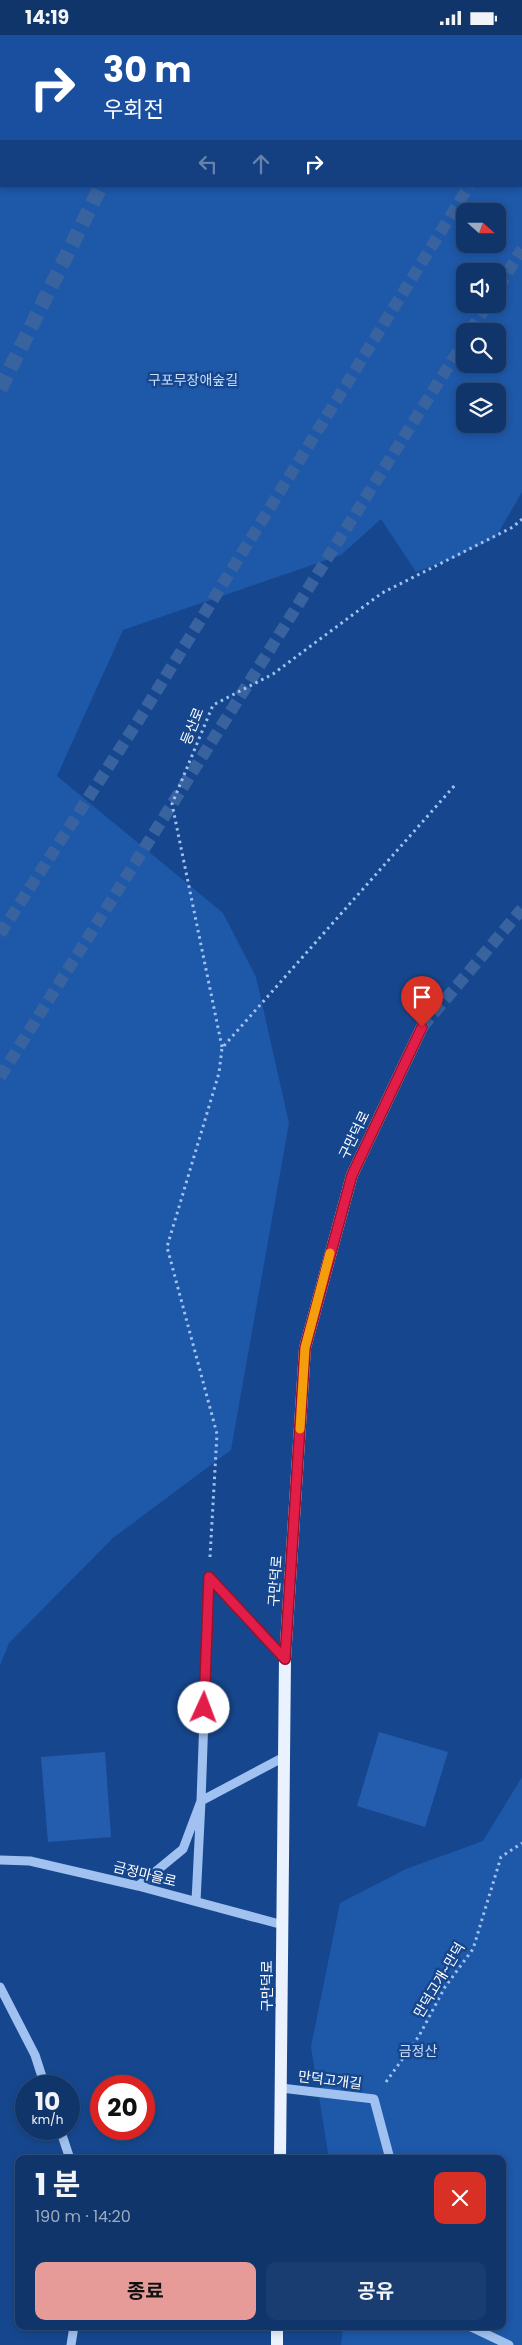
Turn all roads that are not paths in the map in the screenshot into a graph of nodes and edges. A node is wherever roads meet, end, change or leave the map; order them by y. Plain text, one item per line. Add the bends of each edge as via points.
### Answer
1 (422, 1027) tunnel mouth
2 (285, 1659) junction
3 (284, 1757) junction
4 (201, 1801) junction
5 (0, 1860) edge
6 (138, 1886) junction
7 (196, 1901) junction
8 (283, 1925) junction
9 (0, 1987) edge
10 (41, 2075) edge
11 (281, 2088) junction
12 (64, 2140) edge
13 (69, 2155) edge
14 (280, 2155) edge
15 (389, 2155) edge
16 (73, 2330) edge
17 (277, 2330) edge
18 (477, 2330) edge
19 (70, 2345) edge
20 (277, 2345) edge
21 (509, 2345) edge

1 - 2 main road, 구만덕로 via 352,1175 305,1348
2 - 3 main road, 구만덕로
2 - 4 street via 209,1577
3 - 4 street
3 - 8 main road, 구만덕로
4 - 6 street via 183,1849
4 - 7 street
5 - 6 street, 금정마을로 via 30,1861
6 - 7 street, 금정마을로
7 - 8 street, 금정마을로
8 - 11 main road, 구만덕로
9 - 10 street
11 - 14 main road, 구만덕로
11 - 15 street, 만덕고개길 via 374,2099
12 - 13 street
16 - 19 street
17 - 20 main road
18 - 21 street

